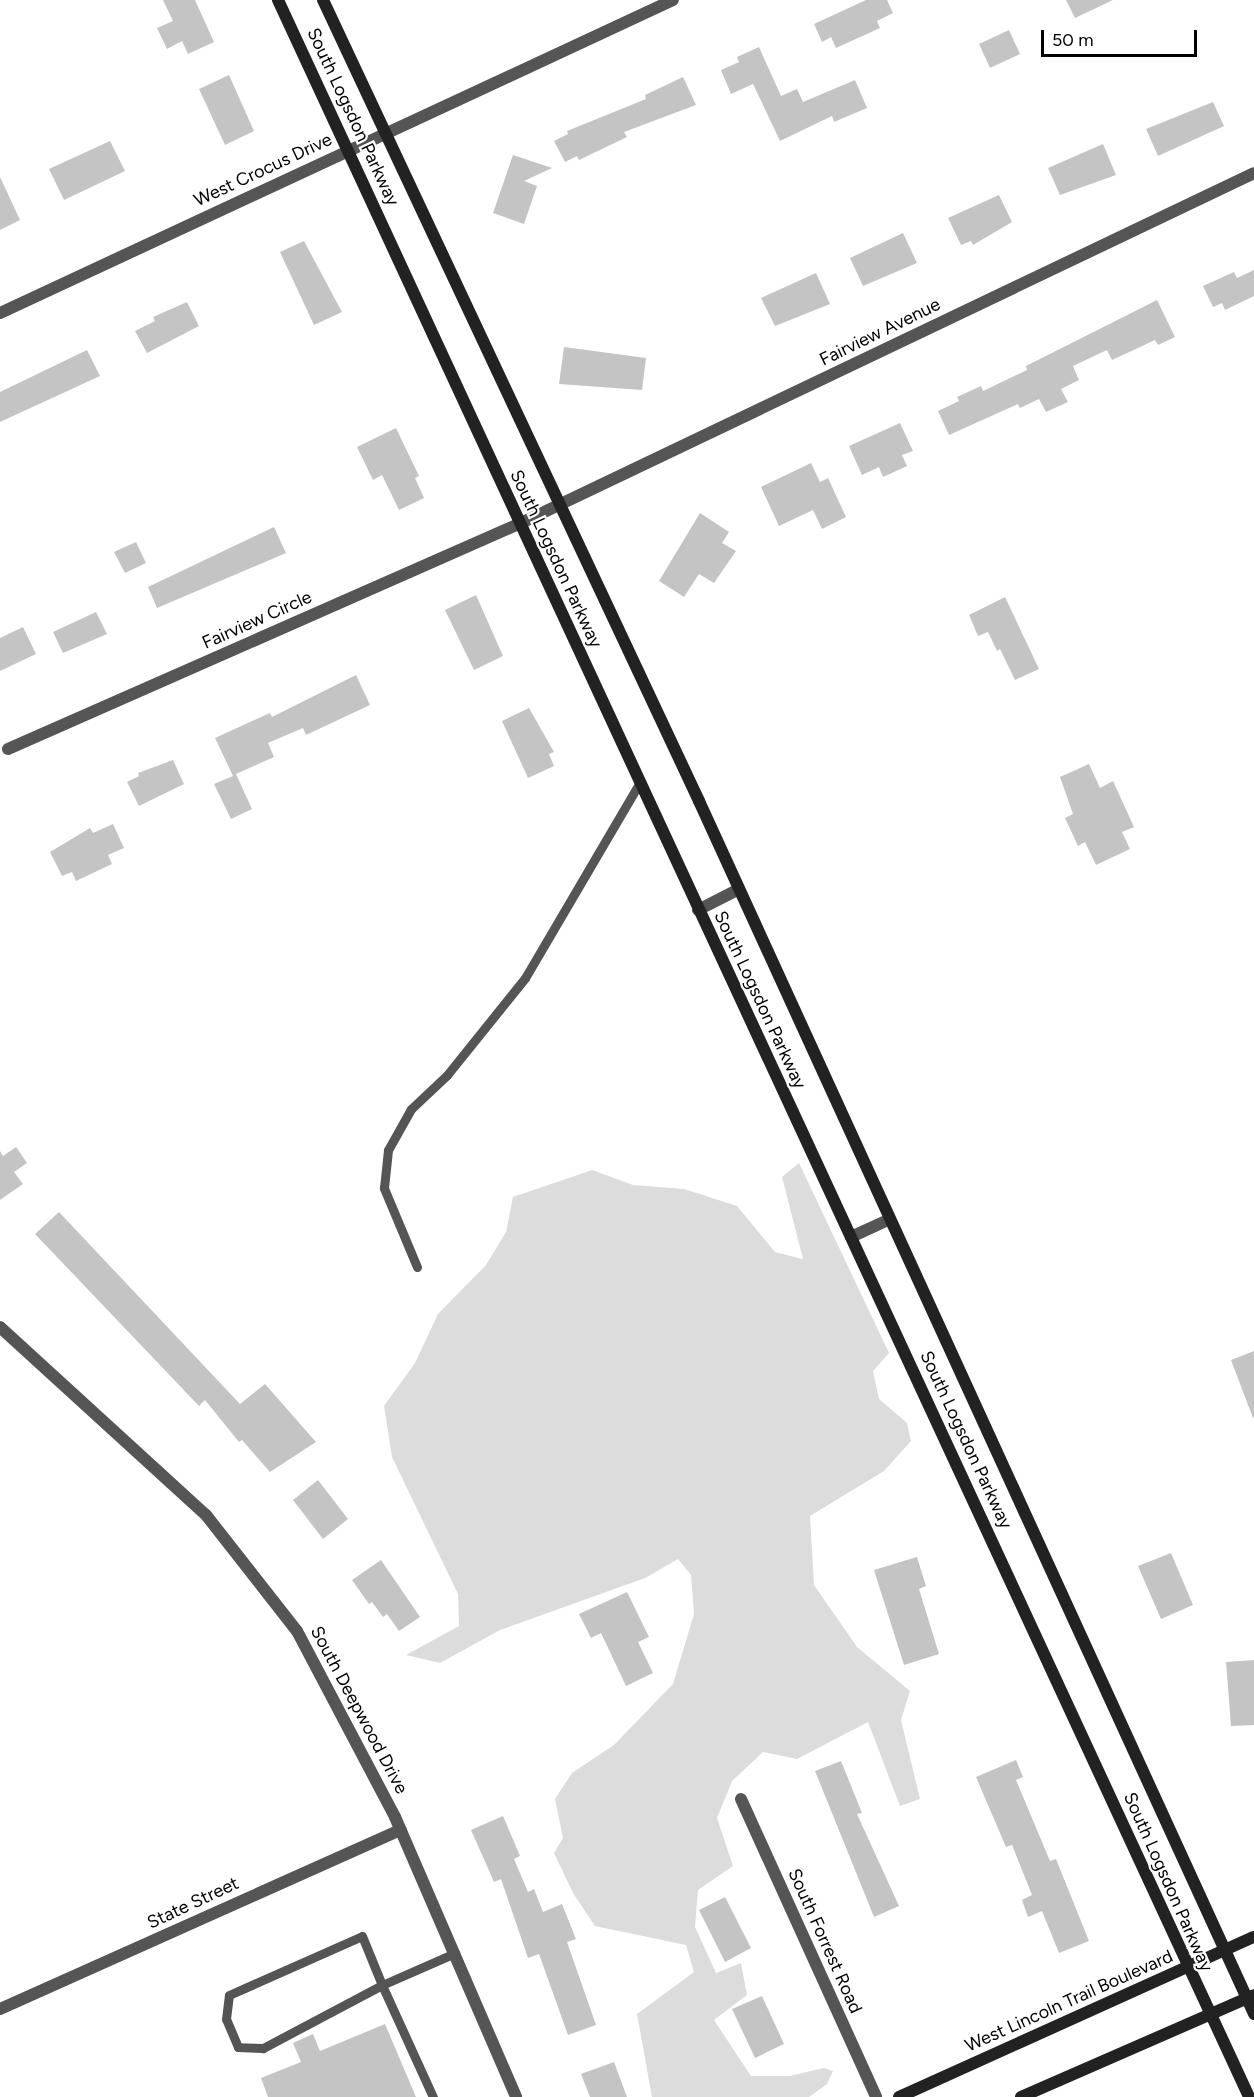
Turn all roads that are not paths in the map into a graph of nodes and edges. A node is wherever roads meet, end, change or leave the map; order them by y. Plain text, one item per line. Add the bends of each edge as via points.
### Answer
1 (278, 0) edge
2 (323, 0) edge
3 (673, 0) edge
4 (385, 134) junction
5 (348, 150) junction
6 (1254, 173) edge
7 (0, 313) edge
8 (558, 506) junction
9 (521, 523) junction
10 (8, 749) dead end
11 (639, 784) junction
12 (739, 889) junction
13 (698, 910) junction
14 (888, 1220) junction
15 (851, 1237) junction
16 (417, 1268) dead end
17 (0, 1327) edge
18 (741, 1799) dead end
19 (401, 1830) junction
20 (1254, 1937) edge
21 (1224, 1952) junction
22 (454, 1953) junction
23 (1188, 1967) junction
24 (382, 1985) junction
25 (1250, 1997) edge
26 (0, 2009) edge
27 (1254, 2014) edge
28 (1208, 2015) junction
29 (433, 2097) edge
30 (516, 2097) edge
31 (876, 2097) edge
32 (899, 2097) edge
33 (1021, 2097) edge
34 (1249, 2097) edge

1 - 5 main road, South Logsdon Parkway
2 - 4 main road, South Logsdon Parkway
3 - 4 street, West Crocus Drive
4 - 5 street, West Crocus Drive
4 - 8 main road, South Logsdon Parkway
5 - 7 street, West Crocus Drive
5 - 9 main road, South Logsdon Parkway
6 - 8 street, Fairview Avenue
8 - 9 street, Fairview Avenue
8 - 12 main road, South Logsdon Parkway
9 - 10 street, Fairview Circle
9 - 11 main road, South Logsdon Parkway
11 - 13 main road, South Logsdon Parkway
11 - 16 lane via 525,978 447,1075 411,1109 388,1150 384,1188
12 - 13 street
12 - 14 main road, South Logsdon Parkway
13 - 15 main road, South Logsdon Parkway
14 - 15 street
14 - 21 main road, South Logsdon Parkway
15 - 23 main road, South Logsdon Parkway
17 - 19 street, South Deepwood Drive via 197,1507 246,1561 313,1657
18 - 31 street, South Forrest Road
19 - 22 street, South Deepwood Drive
19 - 26 street, State Street
20 - 21 main road, West Lincoln Trail Boulevard
21 - 23 main road, West Lincoln Trail Boulevard
21 - 25 main road, South Logsdon Parkway
22 - 24 lane
22 - 30 street, South Deepwood Drive
23 - 28 main road, South Logsdon Parkway
23 - 32 main road, West Lincoln Trail Boulevard
24 - 24 lane via 362,1936 229,1995 226,2019 238,2047 263,2048
24 - 29 lane
25 - 27 main road, South Logsdon Parkway
25 - 28 main road
28 - 33 main road
28 - 34 main road, South Logsdon Parkway

